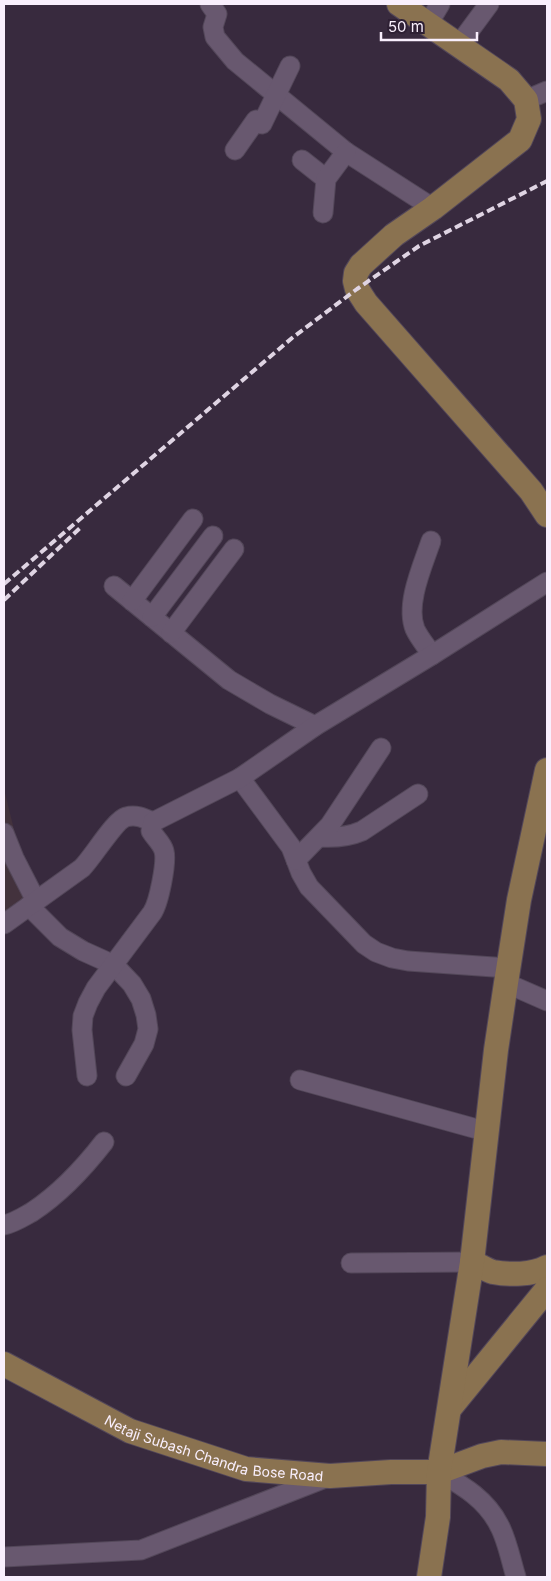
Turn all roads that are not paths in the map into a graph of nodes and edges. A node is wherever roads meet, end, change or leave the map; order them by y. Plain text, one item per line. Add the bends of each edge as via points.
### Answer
1 (210, 4) edge
2 (398, 4) edge
3 (440, 4) edge
4 (489, 4) edge
5 (428, 24) junction
6 (458, 46) junction
7 (290, 66) dead end
8 (547, 91) edge
9 (277, 96) junction
10 (526, 100) junction
11 (235, 150) dead end
12 (346, 152) junction
13 (302, 160) dead end
14 (326, 179) junction
15 (433, 208) junction
16 (323, 213) dead end
17 (547, 515) edge
18 (193, 519) dead end
19 (213, 536) dead end
20 (431, 541) dead end
21 (234, 549) dead end
22 (547, 582) edge
23 (114, 586) dead end
24 (132, 601) junction
25 (152, 618) junction
26 (170, 633) junction
27 (432, 655) junction
28 (315, 726) junction
29 (380, 748) dead end
30 (547, 770) edge
31 (240, 778) junction
32 (418, 794) dead end
33 (544, 807) edge
34 (153, 822) junction
35 (4, 833) edge
36 (320, 837) junction
37 (296, 860) junction
38 (33, 904) junction
39 (4, 924) edge
40 (114, 965) junction
41 (507, 975) junction
42 (547, 1000) edge
43 (86, 1076) dead end
44 (126, 1076) dead end
45 (300, 1080) dead end
46 (488, 1132) junction
47 (104, 1142) dead end
48 (4, 1225) edge
49 (472, 1262) junction
50 (351, 1263) dead end
51 (547, 1267) edge
52 (547, 1289) edge
53 (4, 1364) edge
54 (450, 1408) junction
55 (547, 1454) edge
56 (391, 1472) junction
57 (438, 1472) junction
58 (330, 1476) junction
59 (438, 1517) junction
60 (4, 1557) edge
61 (429, 1577) edge
62 (516, 1577) edge

1 - 9 street via 218,14 213,27 215,37 235,61
2 - 5 main road
3 - 5 street
4 - 6 street
5 - 6 main road
6 - 10 main road via 509,80
7 - 9 street
8 - 10 street
9 - 11 street via 262,124 256,120
9 - 12 street
10 - 15 main road via 529,119 520,140
12 - 14 street
12 - 15 street
13 - 14 street
14 - 16 street
15 - 17 main road via 394,235 361,265 356,273 357,289 530,490
18 - 24 street
19 - 25 street
20 - 27 street via 412,610 415,628
21 - 26 street
22 - 27 street
23 - 24 street
24 - 25 street
25 - 26 street
26 - 28 street via 229,680
27 - 28 street
28 - 31 street
29 - 36 street
30 - 33 main road
31 - 34 street
31 - 37 street via 291,847
32 - 36 street via 362,832 334,838
33 - 41 main road via 519,900
34 - 38 street via 135,816 122,819 82,868
34 - 40 street via 150,831 163,847 165,856 158,902
35 - 38 street
36 - 37 street
37 - 41 street via 309,886 355,936 376,952 408,961
38 - 39 street
38 - 40 street via 60,937
40 - 43 street via 96,988 83,1016
40 - 44 street via 142,999 148,1030
41 - 42 street
41 - 46 main road
45 - 46 street
46 - 49 main road
47 - 48 street via 63,1189 15,1222
49 - 50 street
49 - 51 main road via 508,1274 540,1271
49 - 54 main road
52 - 54 main road
53 - 58 main road, Netaji Subash Chandra Bose Road via 130,1432 246,1469
54 - 57 main road
55 - 57 main road, Netaji Subash Chandra Bose Road via 501,1452
56 - 57 main road, Netaji Subash Chandra Bose Road
56 - 58 main road, Netaji Subash Chandra Bose Road
56 - 59 main road via 421,1480 428,1486
57 - 59 main road
57 - 62 street via 484,1502 500,1526
58 - 60 street via 141,1550
59 - 61 main road

